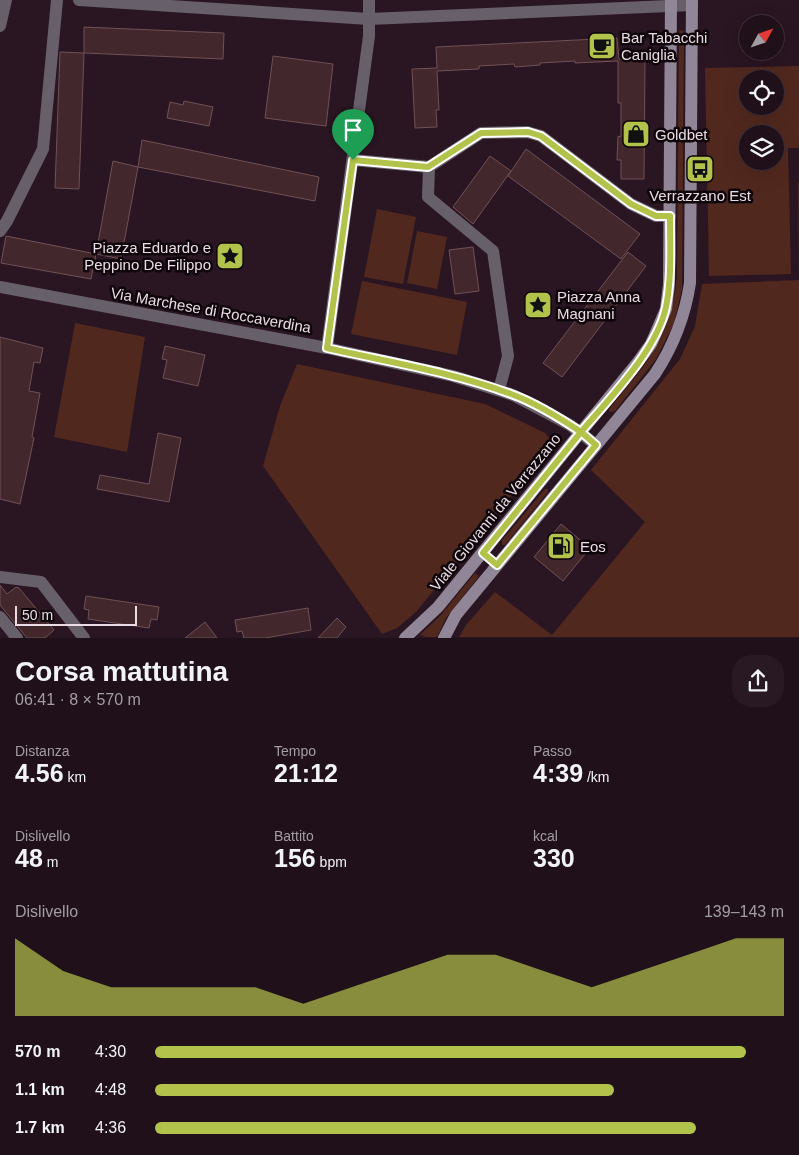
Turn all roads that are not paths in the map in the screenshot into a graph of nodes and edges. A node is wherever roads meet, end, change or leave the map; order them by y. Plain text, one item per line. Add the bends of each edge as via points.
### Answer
1 (6, 0) edge
2 (57, 0) edge
3 (79, 0) edge
4 (370, 0) edge
5 (671, 3) edge
6 (692, 3) edge
7 (369, 19) junction
8 (0, 26) edge
9 (353, 160) junction
10 (428, 167) junction
11 (670, 216) junction
12 (0, 231) edge
13 (0, 286) edge
14 (327, 348) junction
15 (499, 390) junction
16 (581, 432) junction
17 (596, 445) junction
18 (483, 553) junction
19 (497, 565) junction
20 (0, 577) edge
21 (0, 617) edge
22 (17, 638) edge
23 (84, 638) edge
24 (405, 638) edge
25 (444, 638) edge

1 - 8 street
2 - 12 street via 43,149
3 - 7 street
4 - 7 street
5 - 6 street
5 - 7 street
5 - 11 main road, Viale Giovanni da Verrazzano
6 - 17 main road via 690,283 686,304 680,327 666,356
7 - 9 street
9 - 10 street
9 - 14 street
10 - 11 street via 481,133 528,132 541,136 631,204 656,216
10 - 15 street via 428,197 493,250 508,356
11 - 16 main road, Viale Giovanni da Verrazzano via 666,309 651,344
13 - 14 street, Via Marchese di Roccaverdina
14 - 15 street, Via Marchese di Roccaverdina via 453,376
15 - 16 street, Via Marchese di Roccaverdina
16 - 17 street, Via Marchese di Roccaverdina
16 - 18 main road, Viale Giovanni da Verrazzano
17 - 19 main road
18 - 19 main road
18 - 24 main road, Viale Giovanni da Verrazzano via 438,607
19 - 25 main road via 456,615
20 - 23 street via 40,582
21 - 22 street

